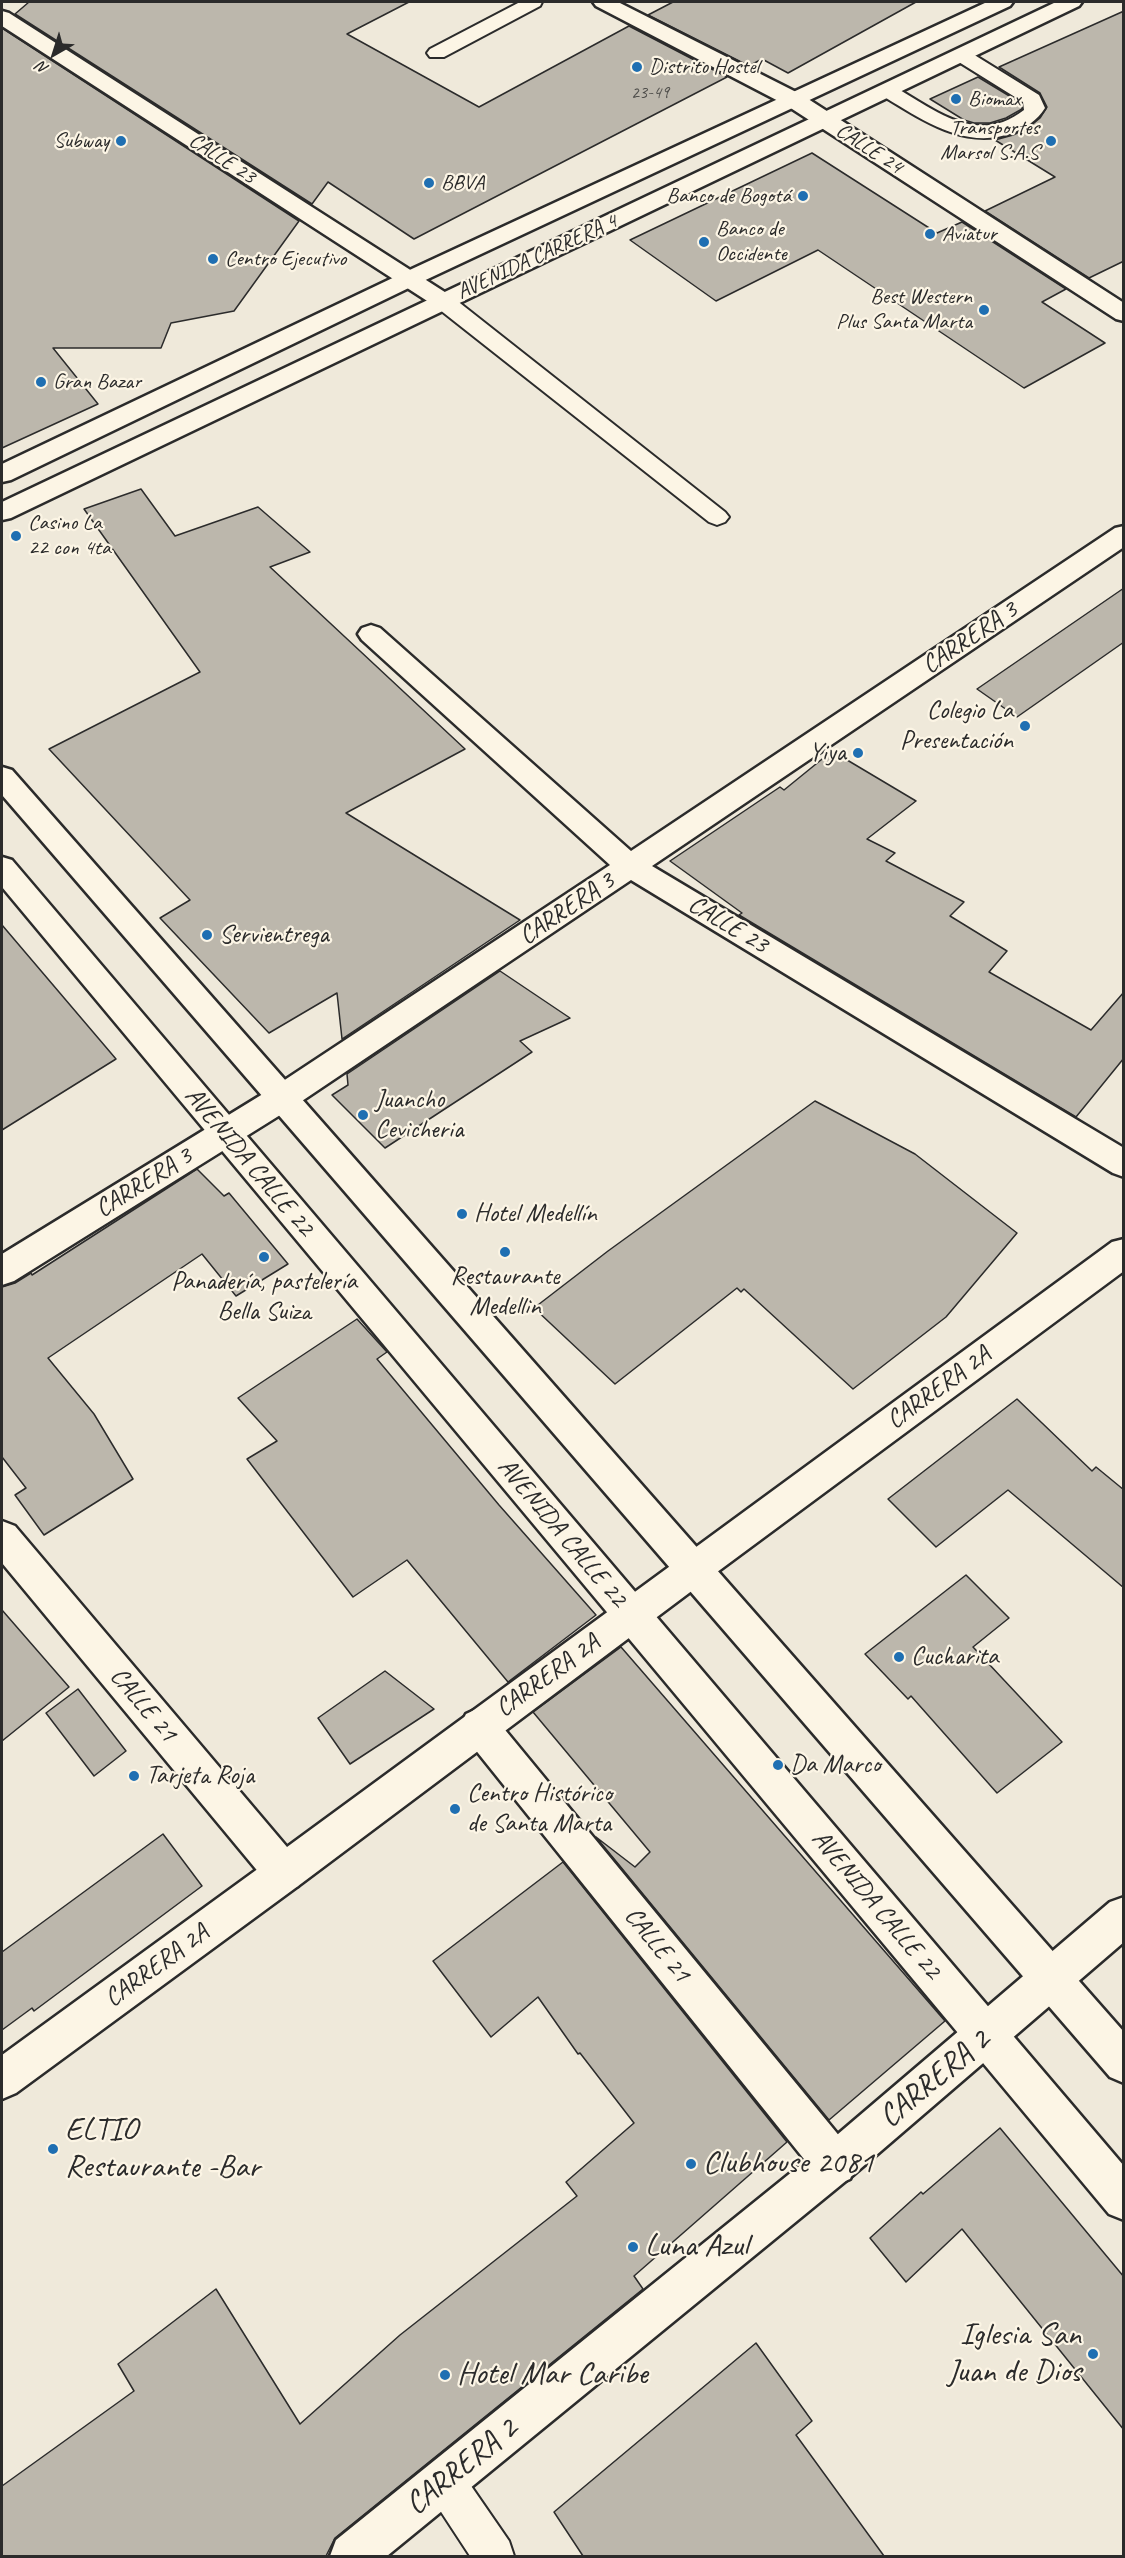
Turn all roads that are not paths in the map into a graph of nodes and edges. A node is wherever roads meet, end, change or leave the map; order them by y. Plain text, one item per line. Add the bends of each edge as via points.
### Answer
1 (533, 2) edge
2 (603, 2) edge
3 (1003, 2) edge
4 (1072, 2) edge
5 (2, 17) edge
6 (437, 53) dead end
7 (961, 55) junction
8 (888, 91) junction
9 (794, 100) junction
10 (826, 121) junction
11 (409, 279) junction
12 (443, 302) junction
13 (1117, 302) edge
14 (2, 474) edge
15 (2, 512) edge
16 (717, 517) dead end
17 (1124, 534) edge
18 (370, 634) dead end
19 (2, 777) edge
20 (630, 866) junction
21 (2, 868) edge
22 (282, 1098) junction
23 (225, 1133) junction
24 (1124, 1164) edge
25 (1124, 1252) edge
26 (2, 1271) edge
27 (2, 1537) edge
28 (692, 1569) junction
29 (631, 1615) junction
30 (479, 1726) junction
31 (284, 1873) junction
32 (1124, 1916) edge
33 (1051, 1980) junction
34 (986, 2036) junction
35 (1124, 2063) edge
36 (2, 2079) edge
37 (835, 2164) junction
38 (1124, 2199) edge
39 (444, 2481) junction
40 (352, 2556) edge
41 (494, 2556) edge

1 - 6 lane
2 - 9 street, CALLE 24
3 - 9 street, AVENIDA CARRERA 4
4 - 7 street, AVENIDA CARRERA 4
5 - 11 street, CALLE 23
7 - 8 street, AVENIDA CARRERA 4
7 - 8 lane via 981,78 1032,99 1032,114 1003,130 986,134 950,125 930,107
8 - 10 street, AVENIDA CARRERA 4
9 - 10 street, CALLE 24
9 - 11 street, AVENIDA CARRERA 4
10 - 12 street, AVENIDA CARRERA 4
10 - 13 street, CALLE 24
11 - 12 street, CALLE 23
11 - 14 street, AVENIDA CARRERA 4
12 - 15 street, AVENIDA CARRERA 4
12 - 16 lane
17 - 20 street, CARRERA 3
18 - 20 street, CALLE 23
19 - 22 street
20 - 22 street, CARRERA 3
20 - 24 street, CALLE 23
21 - 23 street, AVENIDA CALLE 22
22 - 23 street, CARRERA 3
22 - 28 street
23 - 26 street, CARRERA 3
23 - 29 street, AVENIDA CALLE 22
25 - 28 street, CARRERA 2A
27 - 31 street, CALLE 21
28 - 29 street, CARRERA 2A
28 - 33 street
29 - 30 street, CARRERA 2A
29 - 34 street, AVENIDA CALLE 22
30 - 31 street, CARRERA 2A
30 - 37 street, CALLE 21
31 - 36 street, CARRERA 2A
32 - 33 street, CARRERA 2
33 - 34 street, CARRERA 2
33 - 35 street
34 - 37 street, CARRERA 2
34 - 38 street, AVENIDA CALLE 22
37 - 39 street, CARRERA 2
39 - 40 street, CARRERA 2
39 - 41 lane

